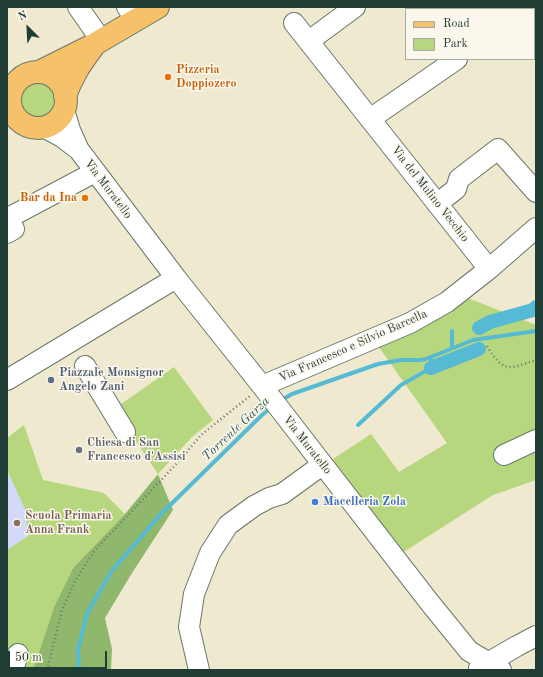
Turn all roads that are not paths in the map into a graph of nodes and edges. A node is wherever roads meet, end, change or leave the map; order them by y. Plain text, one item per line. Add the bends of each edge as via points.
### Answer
1 (78, 7) edge
2 (158, 7) edge
3 (355, 7) edge
4 (131, 14) edge
5 (294, 22) dead end
6 (309, 41) junction
7 (98, 42) junction
8 (456, 60) edge
9 (39, 72) junction
10 (11, 87) edge
11 (65, 103) junction
12 (370, 119) junction
13 (13, 120) edge
14 (43, 127) junction
15 (79, 150) junction
16 (95, 172) junction
17 (536, 192) edge
18 (437, 204) junction
19 (536, 228) edge
20 (7, 233) edge
21 (489, 269) junction
22 (176, 278) junction
23 (85, 366) dead end
24 (7, 380) edge
25 (264, 389) junction
26 (125, 432) dead end
27 (536, 440) edge
28 (504, 455) dead end
29 (322, 465) junction
30 (536, 636) edge
31 (489, 667) edge
32 (199, 670) edge

1 - 7 street
2 - 4 main road
3 - 6 street
4 - 7 main road
5 - 6 street, Via del Mulino Vecchio
6 - 12 street, Via del Mulino Vecchio
7 - 9 main road
7 - 11 main road via 76,70
8 - 12 street
9 - 10 main road via 26,75
9 - 11 main road via 60,82
10 - 13 main road
11 - 14 main road via 56,121
11 - 15 street, Via Muratello via 70,130
12 - 18 street, Via del Mulino Vecchio
13 - 14 main road via 30,127
14 - 15 street, Via Muratello
15 - 16 street, Via Muratello
16 - 20 street via 8,218 14,229
16 - 22 street, Via Muratello
17 - 18 street via 498,149 458,179 456,189
18 - 21 street, Via del Mulino Vecchio
19 - 21 street, Via Francesco e Silvio Barcella
21 - 25 street, Via Francesco e Silvio Barcella via 447,302 410,323
22 - 24 street via 85,338
22 - 25 street, Via Muratello
23 - 26 street
25 - 29 street, Via Muratello
27 - 28 street
29 - 31 street, Via Muratello via 469,651
29 - 32 street via 282,494 254,506 228,525 210,553 194,594 189,627
30 - 31 street

